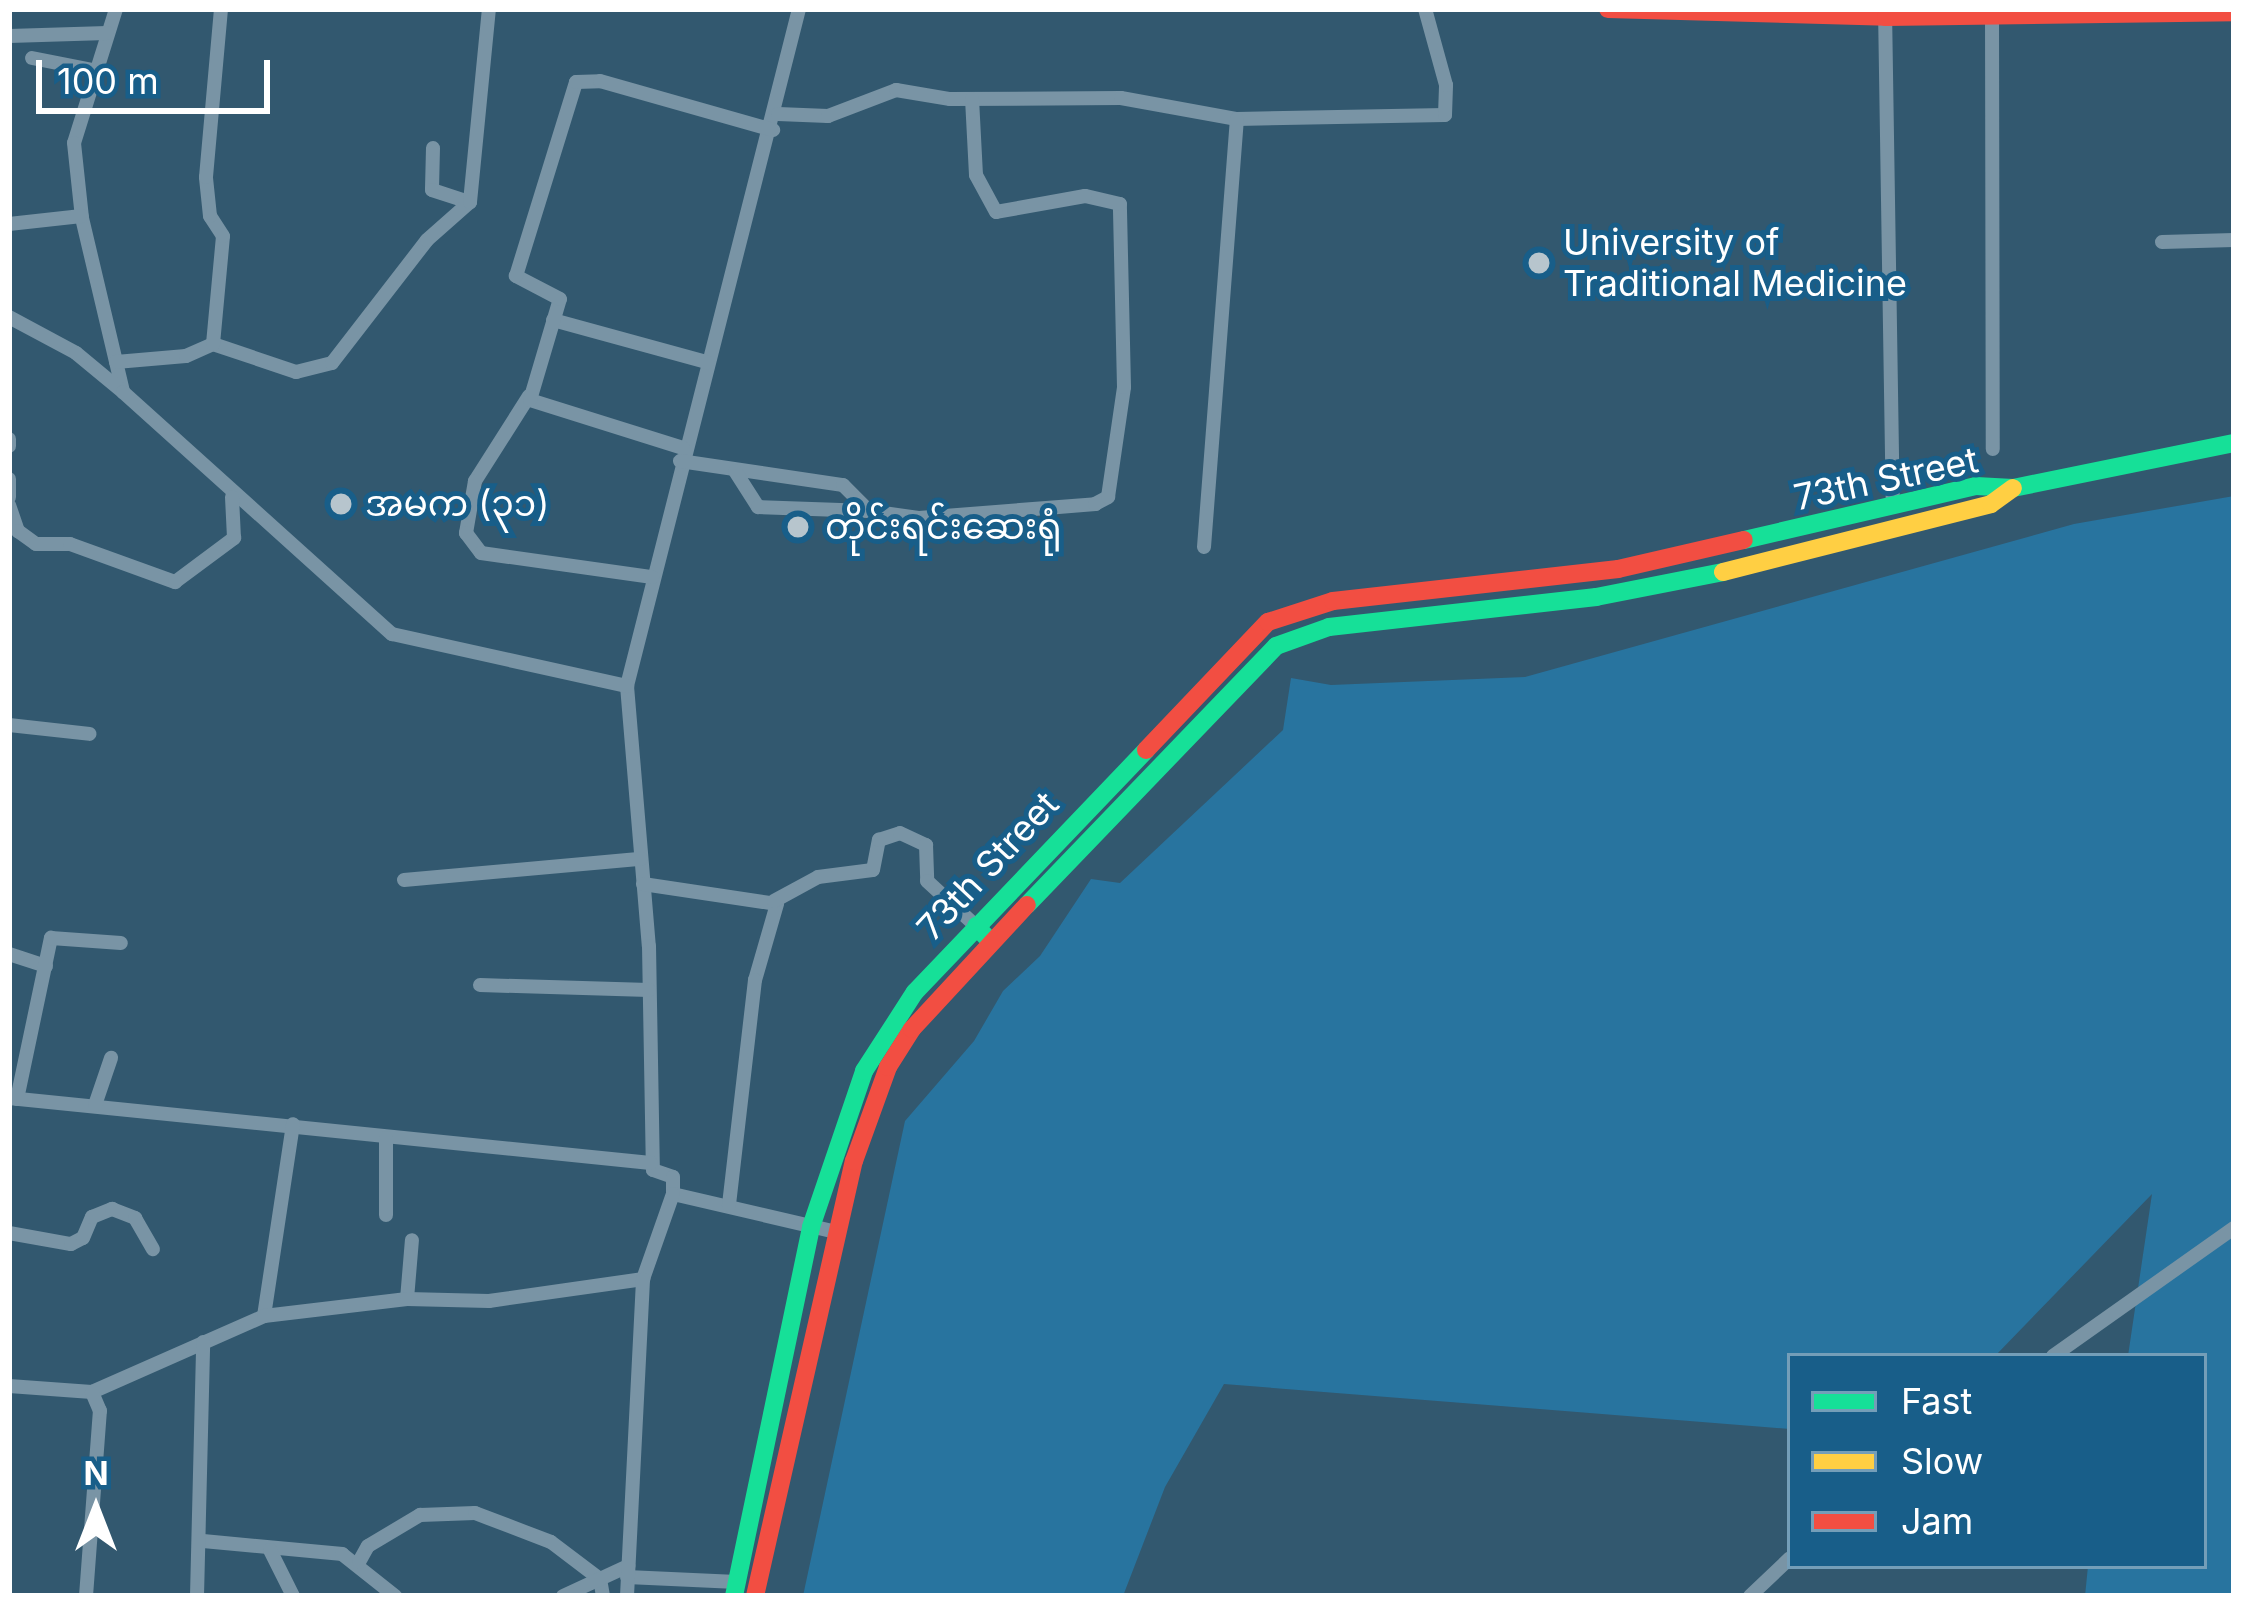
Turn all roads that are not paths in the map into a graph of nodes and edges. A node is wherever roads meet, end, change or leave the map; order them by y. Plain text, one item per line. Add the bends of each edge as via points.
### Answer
1 (116, 9) edge
2 (221, 9) edge
3 (489, 9) edge
4 (800, 9) edge
5 (1425, 9) edge
6 (1608, 9) edge
7 (2234, 12) edge
8 (1886, 13) edge
9 (1992, 13) junction
10 (107, 33) junction
11 (9, 36) edge
12 (32, 58) dead end
13 (97, 71) junction
14 (972, 99) junction
15 (1237, 118) junction
16 (776, 122) junction
17 (433, 148) dead end
18 (470, 202) junction
19 (82, 216) junction
20 (9, 224) edge
21 (2234, 240) edge
22 (2162, 242) dead end
23 (9, 317) edge
24 (553, 320) junction
25 (213, 344) junction
26 (116, 362) junction
27 (707, 362) junction
28 (123, 392) junction
29 (529, 396) junction
30 (2234, 443) edge
31 (1993, 449) dead end
32 (681, 455) junction
33 (735, 471) junction
34 (9, 479) edge
35 (2013, 488) junction
36 (232, 497) junction
37 (9, 501) edge
38 (1893, 507) junction
39 (869, 511) junction
40 (1204, 547) dead end
41 (652, 577) junction
42 (627, 686) junction
43 (9, 725) edge
44 (90, 734) dead end
45 (641, 859) junction
46 (404, 880) dead end
47 (643, 884) junction
48 (774, 901) junction
49 (976, 926) junction
50 (991, 942) junction
51 (121, 944) dead end
52 (9, 954) edge
53 (46, 966) junction
54 (480, 985) dead end
55 (650, 990) junction
56 (111, 1058) dead end
57 (13, 1099) edge
58 (95, 1105) junction
59 (293, 1124) junction
60 (386, 1138) junction
61 (651, 1163) junction
62 (674, 1194) junction
63 (729, 1206) junction
64 (386, 1215) dead end
65 (811, 1227) junction
66 (2234, 1228) edge
67 (836, 1232) junction
68 (9, 1233) edge
69 (412, 1240) dead end
70 (153, 1249) dead end
71 (643, 1279) junction
72 (407, 1299) junction
73 (264, 1316) junction
74 (203, 1342) junction
75 (2057, 1353) edge
76 (9, 1386) edge
77 (92, 1392) junction
78 (203, 1541) junction
79 (270, 1550) junction
80 (1787, 1561) edge
81 (359, 1562) junction
82 (628, 1572) junction
83 (599, 1579) junction
84 (736, 1589) edge
85 (86, 1596) edge
86 (197, 1596) edge
87 (293, 1596) edge
88 (394, 1596) edge
89 (563, 1596) edge
90 (604, 1596) edge
91 (626, 1596) edge
92 (755, 1596) edge
93 (1750, 1596) edge

1 - 10 street
2 - 25 street via 206,177 210,216 223,236
3 - 18 street
4 - 16 street
5 - 15 street via 1446,85 1445,115
6 - 8 main road
7 - 9 main road
8 - 9 main road
8 - 38 street
9 - 31 street
10 - 11 street
10 - 13 street
12 - 13 street
13 - 19 street via 74,142
14 - 15 street via 1121,98
14 - 16 street via 896,90 828,116
14 - 39 street via 976,176 996,212 1085,196 1120,204 1126,328 1110,491 1095,505 919,518
15 - 40 street
16 - 24 street via 576,82 516,275 560,296
16 - 27 street
17 - 18 street via 432,190
18 - 25 street via 427,240 332,363 296,372
19 - 20 street
19 - 26 street
21 - 22 street
23 - 28 street via 76,353
24 - 27 street
24 - 29 street
25 - 26 street via 186,356
26 - 28 street
27 - 32 street
28 - 36 street
29 - 32 street
29 - 41 street via 475,481 466,532 481,553
30 - 35 main road
32 - 33 street
32 - 41 street
33 - 39 street via 843,485
33 - 39 street via 758,507
34 - 37 street
35 - 38 main road, 73th Street via 1976,485
35 - 50 main road, 73th Street via 1991,504 1746,567 1596,597 1288,638 1180,738
36 - 37 street via 234,538 175,582 70,544 36,544 18,531
36 - 42 street via 402,639
38 - 49 main road, 73th Street via 1618,569 1284,611 1241,645
41 - 42 street
42 - 45 street
43 - 44 street
45 - 46 street
45 - 47 street
47 - 48 street
47 - 55 street
48 - 49 street via 818,877 872,871 879,840 900,833 926,845 926,881
48 - 63 street via 755,980
49 - 50 main road
49 - 65 main road, 73th Street via 875,1051
50 - 67 main road, 73th Street via 888,1067
51 - 53 street via 51,938
52 - 53 street
53 - 57 street
54 - 55 street
55 - 61 street
56 - 58 street
57 - 58 street
58 - 59 street
59 - 60 street
59 - 73 street
60 - 61 street
60 - 64 street
61 - 62 street via 673,1177
62 - 63 street
62 - 71 street
63 - 65 street
65 - 67 street
65 - 84 main road, 73th Street
66 - 75 street
67 - 92 main road, 73th Street
68 - 70 street via 71,1244 92,1217 112,1210 135,1218
69 - 72 street
71 - 72 street via 489,1301
71 - 82 street
72 - 73 street
73 - 74 street
74 - 77 street
74 - 78 street
76 - 77 street
77 - 85 street via 100,1411
78 - 79 street
78 - 86 street
79 - 81 street via 317,1549
79 - 87 street
80 - 93 street
81 - 83 street via 368,1546 420,1515 476,1513 520,1525
81 - 88 street
82 - 83 street
82 - 84 street
82 - 91 street
83 - 89 street
83 - 90 street

